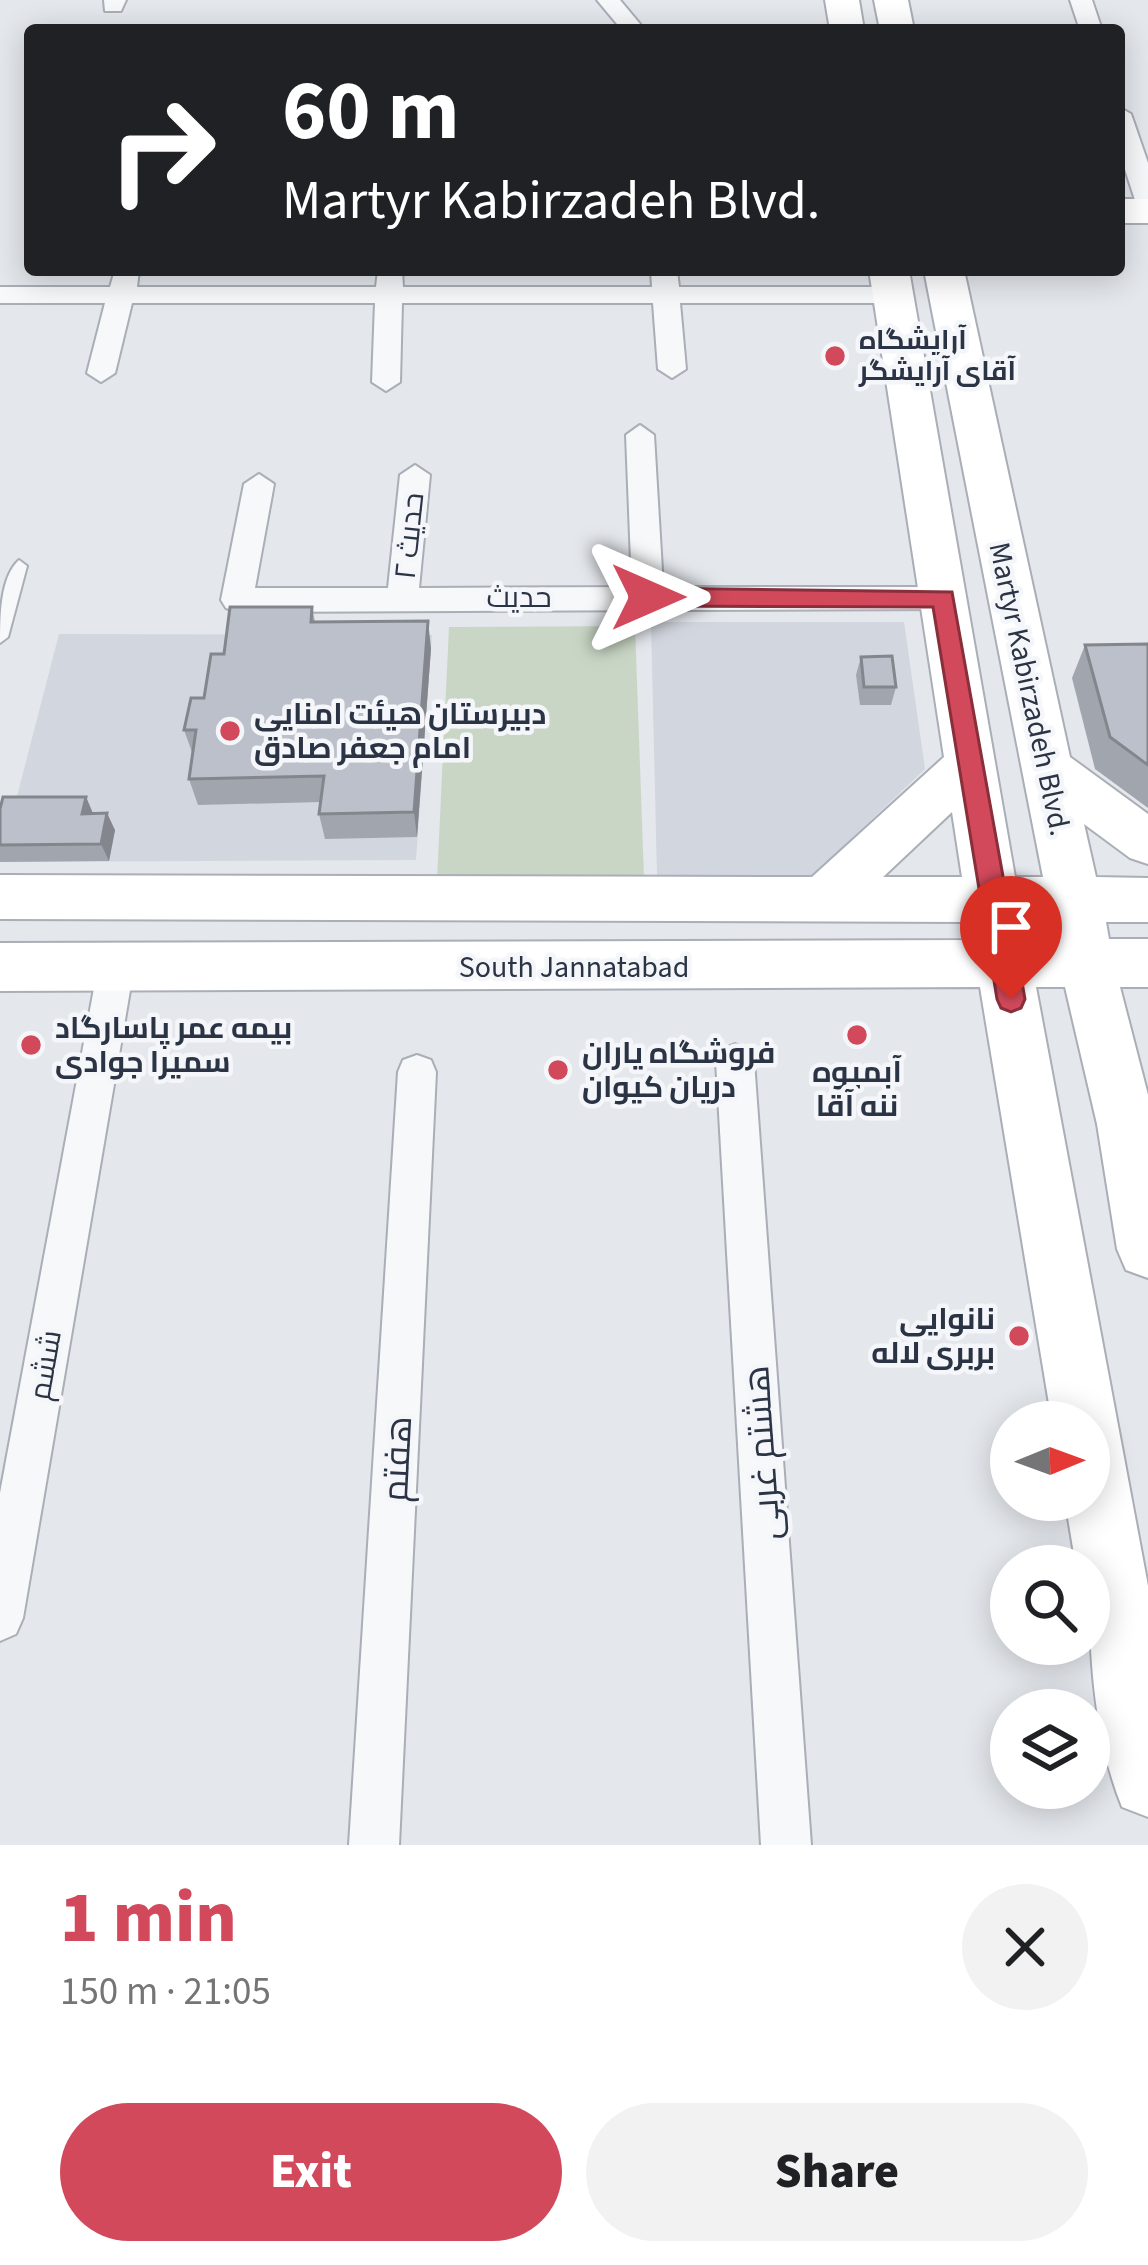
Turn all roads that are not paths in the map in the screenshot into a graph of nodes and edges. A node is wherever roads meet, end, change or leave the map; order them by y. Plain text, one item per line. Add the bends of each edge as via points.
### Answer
1 (608, 0) edge
2 (629, 24) edge
3 (1125, 132) edge
4 (1148, 200) edge
5 (945, 276) edge
6 (124, 282) edge
7 (390, 282) edge
8 (665, 282) edge
9 (891, 282) edge
10 (0, 295) edge
11 (672, 369) dead end
12 (100, 373) dead end
13 (386, 382) dead end
14 (640, 435) dead end
15 (415, 476) dead end
16 (259, 484) dead end
17 (19, 566) dead end
18 (403, 597) junction
19 (648, 597) junction
20 (944, 598) junction
21 (0, 638) edge
22 (972, 762) junction
23 (1047, 768) junction
24 (1148, 843) edge
25 (0, 897) edge
26 (1148, 900) edge
27 (1074, 901) junction
28 (821, 902) junction
29 (993, 902) junction
30 (1087, 963) junction
31 (1148, 963) edge
32 (0, 967) edge
33 (116, 967) junction
34 (1006, 967) junction
35 (735, 1061) dead end
36 (417, 1072) dead end
37 (1137, 1108) edge
38 (1148, 1249) edge
39 (1081, 1401) edge
40 (1102, 1521) edge
41 (0, 1618) edge
42 (1148, 1781) edge
43 (374, 1845) edge
44 (786, 1845) edge

1 - 2 street
3 - 4 street
5 - 23 main road, Martyr Kabirzadeh Blvd.
6 - 7 street
6 - 10 street
6 - 12 street
7 - 8 street
7 - 13 street
8 - 9 street
8 - 11 street
9 - 20 main road, Martyr Kabirzadeh Blvd.
14 - 19 street
15 - 18 street, حدیث ۲
16 - 18 street, حدیث via 237,600
17 - 21 lane
18 - 19 street, حدیث
19 - 20 street, حدیث
20 - 22 main road, Martyr Kabirzadeh Blvd.
22 - 28 main road
22 - 29 main road, Martyr Kabirzadeh Blvd.
23 - 24 main road
23 - 27 main road, Martyr Kabirzadeh Blvd.
25 - 28 main road
26 - 27 main road
27 - 29 main road
27 - 30 main road, Martyr Kabirzadeh Blvd.
28 - 29 main road
29 - 34 main road, Martyr Kabirzadeh Blvd.
30 - 31 main road, South Jannatabad
30 - 34 main road, South Jannatabad
30 - 37 main road, Martyr Kabirzadeh Blvd.
32 - 33 main road, South Jannatabad
33 - 34 main road, South Jannatabad
33 - 41 street, ششم
34 - 39 main road, Martyr Kabirzadeh Blvd.
35 - 44 street, هشتم غربی
36 - 43 street, هفتم
37 - 38 main road, Martyr Kabirzadeh Blvd.
40 - 42 main road

